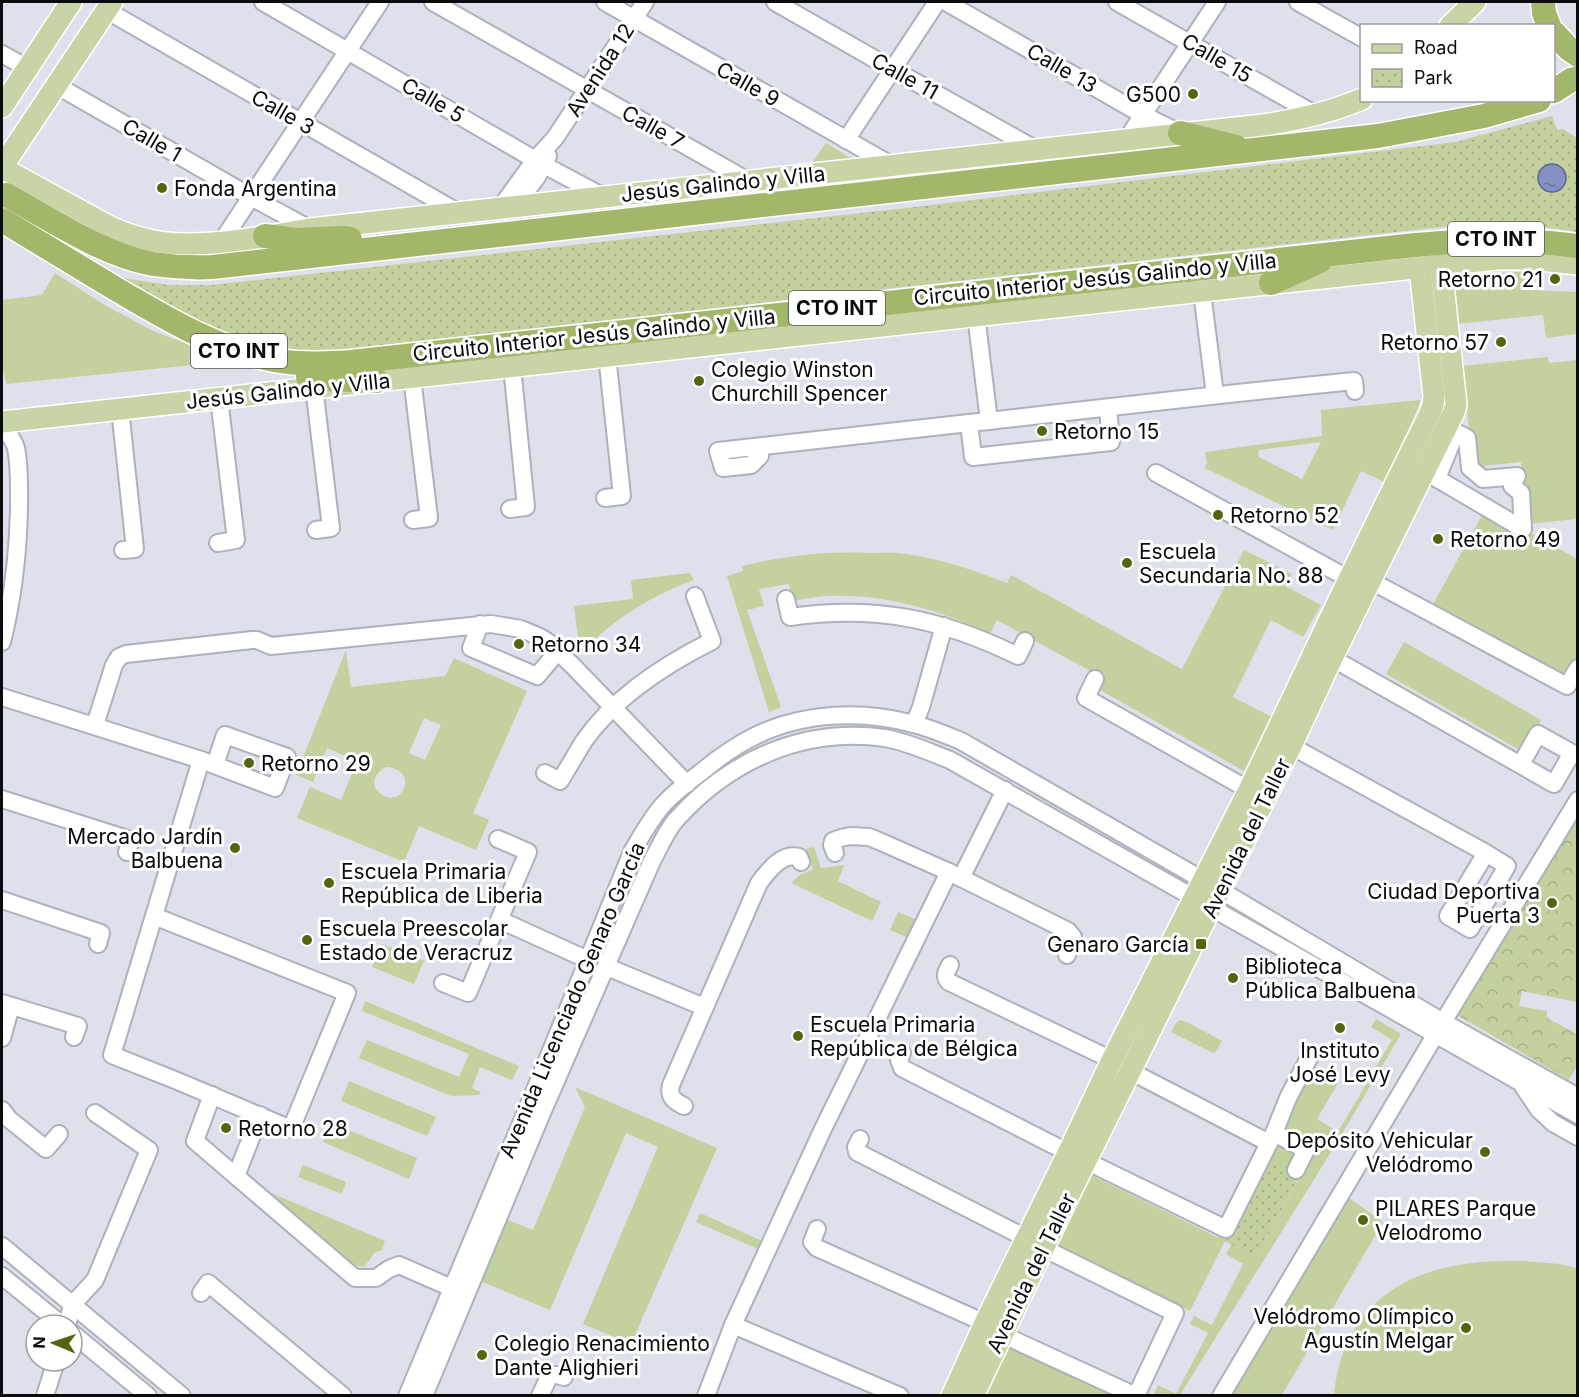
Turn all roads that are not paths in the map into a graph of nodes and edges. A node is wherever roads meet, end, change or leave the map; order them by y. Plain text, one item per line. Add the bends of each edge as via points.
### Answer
1 (71, 2) edge
2 (263, 2) edge
3 (380, 2) edge
4 (432, 2) edge
5 (605, 2) edge
6 (645, 2) edge
7 (775, 2) edge
8 (937, 2) edge
9 (946, 2) edge
10 (1117, 2) edge
11 (1217, 2) edge
12 (1298, 2) edge
13 (1475, 2) edge
14 (1543, 2) edge
15 (109, 6) edge
16 (634, 18) junction
17 (1452, 24) edge
18 (1548, 24) edge
19 (1555, 34) edge
20 (1360, 37) edge
21 (1190, 43) junction
22 (347, 51) junction
23 (2, 54) edge
24 (1578, 55) edge
25 (27, 68) junction
26 (892, 69) junction
27 (1578, 78) edge
28 (56, 86) junction
29 (587, 90) junction
30 (1555, 90) edge
31 (1578, 98) edge
32 (1360, 100) edge
33 (1555, 100) edge
34 (1535, 102) edge
35 (2, 107) edge
36 (1143, 115) junction
37 (1316, 115) junction
38 (301, 122) junction
39 (1180, 133) junction
40 (1127, 139) junction
41 (846, 140) junction
42 (1035, 149) junction
43 (1250, 151) junction
44 (539, 163) junction
45 (891, 165) junction
46 (2, 167) edge
47 (748, 181) junction
48 (6, 195) dead end
49 (251, 197) junction
50 (604, 197) junction
51 (507, 207) junction
52 (459, 213) junction
53 (2, 220) edge
54 (310, 229) junction
55 (265, 237) junction
56 (222, 241) junction
57 (1578, 246) edge
58 (391, 248) junction
59 (1341, 252) junction
60 (1578, 264) edge
61 (1430, 267) junction
62 (1271, 283) junction
63 (1202, 292) junction
64 (976, 315) junction
65 (241, 352) junction
66 (607, 356) junction
67 (512, 366) junction
68 (412, 377) junction
69 (377, 381) junction
70 (314, 387) junction
71 (1355, 391) dead end
72 (1215, 395) junction
73 (219, 398) junction
74 (1108, 408) junction
75 (120, 409) junction
76 (989, 421) junction
77 (2, 423) edge
78 (969, 423) junction
79 (759, 447) dead end
80 (1156, 473) dead end
81 (1436, 478) joint
82 (605, 498) dead end
83 (510, 509) dead end
84 (413, 520) dead end
85 (315, 530) dead end
86 (218, 543) dead end
87 (123, 550) dead end
88 (1362, 583) junction
89 (695, 596) dead end
90 (786, 599) dead end
91 (480, 624) junction
92 (944, 626) junction
93 (1025, 641) dead end
94 (2, 642) edge
95 (558, 651) junction
96 (1332, 658) junction
97 (1578, 668) edge
98 (1095, 679) dead end
99 (2, 697) edge
100 (1302, 701) junction
101 (614, 708) junction
102 (784, 724) junction
103 (915, 724) junction
104 (94, 726) junction
105 (961, 741) junction
106 (790, 744) junction
107 (1291, 746) junction
108 (950, 760) junction
109 (1521, 764) dead end
110 (545, 772) dead end
111 (687, 784) junction
112 (1005, 790) junction
113 (1249, 790) junction
114 (2, 799) edge
115 (1578, 800) edge
116 (498, 839) dead end
117 (127, 852) dead end
118 (632, 852) junction
119 (835, 853) dead end
120 (1486, 853) dead end
121 (652, 861) junction
122 (801, 862) dead end
123 (955, 875) junction
124 (1208, 894) junction
125 (2, 900) edge
126 (154, 916) junction
127 (500, 920) junction
128 (98, 944) dead end
129 (1067, 955) dead end
130 (588, 960) junction
131 (950, 964) dead end
132 (607, 967) junction
133 (443, 983) dead end
134 (6, 1005) edge
135 (704, 1007) junction
136 (560, 1029) junction
137 (1439, 1029) junction
138 (74, 1037) dead end
139 (576, 1037) junction
140 (2, 1038) edge
141 (902, 1053) dead end
142 (1311, 1054) dead end
143 (1121, 1065) junction
144 (1521, 1083) junction
145 (212, 1095) junction
146 (1578, 1097) edge
147 (684, 1106) dead end
148 (2, 1110) edge
149 (95, 1113) dead end
150 (260, 1115) junction
151 (1578, 1115) edge
152 (59, 1134) dead end
153 (1578, 1137) edge
154 (1271, 1138) junction
155 (860, 1139) dead end
156 (1077, 1157) junction
157 (1296, 1170) dead end
158 (236, 1176) junction
159 (817, 1229) dead end
160 (1034, 1243) junction
161 (2, 1246) edge
162 (2, 1276) edge
163 (459, 1291) junction
164 (201, 1293) dead end
165 (72, 1305) junction
166 (47, 1313) edge
167 (70, 1313) edge
168 (733, 1325) junction
169 (993, 1329) junction
170 (84, 1343) edge
171 (431, 1359) junction
172 (52, 1373) edge
173 (564, 1377) dead end
174 (45, 1395) edge
175 (148, 1395) edge
176 (183, 1395) edge
177 (343, 1395) edge
178 (407, 1395) edge
179 (424, 1395) edge
180 (540, 1395) edge
181 (706, 1395) edge
182 (900, 1395) edge
183 (952, 1395) edge
184 (973, 1395) edge
185 (1136, 1395) edge
186 (1221, 1395) edge

1 - 25 main road
2 - 22 street, Calle 5
3 - 22 street
4 - 29 street, Calle 7
5 - 16 street, Calle 9
6 - 16 street, Avenida 12
7 - 26 street, Calle 11
8 - 26 street
9 - 36 street, Calle 13
10 - 21 street, Calle 15
11 - 21 street
12 - 20 street
13 - 17 main road
14 - 18 highway
15 - 28 main road
15 - 38 street, Calle 3
16 - 29 street, Avenida 12
16 - 41 street, Calle 9
19 - 24 highway
21 - 36 street
21 - 37 street, Calle 15
22 - 38 street
22 - 44 street, Calle 5
23 - 25 street
25 - 35 main road
26 - 41 street
26 - 42 street, Calle 11
27 - 30 highway
28 - 46 main road
28 - 49 street, Calle 1
29 - 44 street, Avenida 12
29 - 47 street, Calle 7
31 - 33 highway
32 - 37 main road, Jesús Galindo y Villa
34 - 43 highway via 1399,132
36 - 39 street, Calle 13
36 - 40 street
37 - 39 main road, Jesús Galindo y Villa
38 - 49 street
38 - 52 street, Calle 3
39 - 40 main road, Jesús Galindo y Villa
39 - 43 highway
40 - 42 main road, Jesús Galindo y Villa
41 - 45 street, Calle 9
42 - 45 main road, Jesús Galindo y Villa
43 - 58 highway
44 - 50 street, Calle 5
44 - 51 street, Avenida 12 via 537,177
45 - 47 main road, Jesús Galindo y Villa
46 - 56 main road, Jesús Galindo y Villa via 127,234 165,243
47 - 50 main road, Jesús Galindo y Villa
48 - 58 highway via 99,246 176,267 223,266
49 - 54 street, Calle 1
49 - 56 street
50 - 51 main road, Jesús Galindo y Villa
51 - 52 main road, Jesús Galindo y Villa
52 - 54 main road, Jesús Galindo y Villa
53 - 65 highway, Circuito Interior Jesús Galindo y Villa / CTO INT via 177,324
54 - 55 main road, Jesús Galindo y Villa
55 - 56 main road, Jesús Galindo y Villa
55 - 58 highway via 343,237
57 - 59 highway, Circuito Interior Jesús Galindo y Villa / CTO INT via 1507,239
59 - 62 highway
59 - 65 highway, Circuito Interior Jesús Galindo y Villa / CTO INT via 351,362 299,364
60 - 61 main road, Jesús Galindo y Villa / CTO INT via 1497,259
61 - 62 main road, Jesús Galindo y Villa / CTO INT
61 - 88 main road, Avenida del Taller via 1433,405 1406,464
62 - 63 main road, Jesús Galindo y Villa / CTO INT
63 - 64 main road, Jesús Galindo y Villa / CTO INT
63 - 72 street
64 - 66 main road, Jesús Galindo y Villa / CTO INT
64 - 76 street
65 - 69 highway via 303,376
66 - 67 main road, Jesús Galindo y Villa / CTO INT
66 - 82 street via 622,496
67 - 68 main road, Jesús Galindo y Villa / CTO INT
67 - 83 street via 526,507
68 - 69 main road, Jesús Galindo y Villa / CTO INT
68 - 84 street via 429,518
69 - 70 main road, Jesús Galindo y Villa / CTO INT
70 - 73 main road, Jesús Galindo y Villa / CTO INT
70 - 85 street via 331,528
71 - 72 street via 1354,381
72 - 74 street
73 - 75 main road, Jesús Galindo y Villa / CTO INT
73 - 86 street via 236,540
74 - 76 street
74 - 78 street via 1111,442 973,457
75 - 77 main road, Jesús Galindo y Villa / CTO INT
75 - 87 street via 135,549
76 - 78 street
77 - 94 street via 15,446 19,495 15,568
78 - 79 street
80 - 88 street
81 - 81 street via 1486,508 1523,529 1521,493 1512,486 1517,476 1483,479 1470,468 1467,438 1456,432
88 - 96 main road, Avenida del Taller
88 - 97 street via 1567,686
88 - 100 main road, Avenida del Taller
89 - 101 street via 712,641 667,665
90 - 92 street via 790,617 859,612
91 - 95 street via 529,632
91 - 95 street via 471,648 537,676
91 - 104 street via 272,646 252,640 126,654 119,657 111,674
92 - 93 street via 1018,656
92 - 103 street
95 - 101 street
96 - 100 main road, Avenida del Taller
96 - 109 street
98 - 113 street via 1086,698
99 - 104 street
100 - 107 main road, Avenida del Taller
100 - 113 main road, Avenida del Taller
101 - 110 street via 585,740 560,781
101 - 111 street
102 - 103 street, Avenida Licenciado Genaro García via 842,715
102 - 106 street
102 - 111 street, Avenida Licenciado Genaro García via 739,744
103 - 105 street, Avenida Licenciado Genaro García
104 - 126 street via 208,762
105 - 108 street
105 - 124 street, Avenida Licenciado Genaro García
106 - 108 street, Avenida Licenciado Genaro García via 832,737 886,738
106 - 121 street, Avenida Licenciado Genaro García via 743,764 718,781 674,822
107 - 120 street
107 - 124 main road, Avenida del Taller
108 - 112 street, Avenida Licenciado Genaro García
111 - 118 street, Avenida Licenciado Genaro García via 663,804
112 - 123 street
112 - 124 street, Avenida Licenciado Genaro García
113 - 124 main road, Avenida del Taller
114 - 117 street via 131,840
115 - 137 street
116 - 127 street via 528,852
118 - 121 street
118 - 130 street, Avenida Licenciado Genaro García
119 - 123 street via 832,845 836,840 869,837
121 - 132 street, Avenida Licenciado Genaro García
122 - 135 street via 795,855 780,861 759,883
123 - 129 street via 1068,930 1073,937
123 - 168 street via 822,1131
124 - 137 street, Avenida Licenciado Genaro García
124 - 143 main road, Avenida del Taller
125 - 128 street via 101,933
126 - 145 street via 112,1055
126 - 150 street via 347,993 291,1129
127 - 130 street
127 - 133 street via 468,993
130 - 136 street, Avenida Licenciado Genaro García
131 - 143 street via 945,974 949,982
132 - 135 street
132 - 139 street, Avenida Licenciado Genaro García
134 - 138 street via 78,1026
134 - 140 street
135 - 147 street via 670,1090 673,1100
136 - 139 street
136 - 163 street, Avenida Licenciado Genaro García
137 - 144 street, Avenida Licenciado Genaro García
137 - 146 street, Avenida Licenciado Genaro García
137 - 186 street
139 - 163 street, Avenida Licenciado Genaro García
141 - 156 street via 902,1068
142 - 154 street
143 - 154 street
143 - 156 main road, Avenida del Taller
144 - 151 street, Avenida Licenciado Genaro García
144 - 153 street, Avenida Licenciado Genaro García via 1539,1110
145 - 150 street
145 - 158 street via 195,1141
148 - 152 street via 46,1149
149 - 165 street via 149,1150 95,1280
150 - 158 street
154 - 156 street via 1226,1229
154 - 157 street via 1306,1150
155 - 160 street via 857,1152
156 - 160 main road, Avenida del Taller
158 - 163 street via 356,1278 376,1278 399,1265
159 - 169 street via 813,1246
160 - 169 main road, Avenida del Taller
160 - 185 street via 1175,1312
161 - 165 street
162 - 166 street
163 - 171 street, Avenida Licenciado Genaro García
164 - 177 street via 208,1283
165 - 167 street
165 - 176 street
168 - 181 street
168 - 182 street
169 - 183 main road, Avenida del Taller
169 - 184 main road, Avenida del Taller
169 - 185 street
170 - 175 street
171 - 178 street, Avenida Licenciado Genaro García
171 - 179 street, Avenida Licenciado Genaro García
172 - 174 street
173 - 180 street via 551,1375

